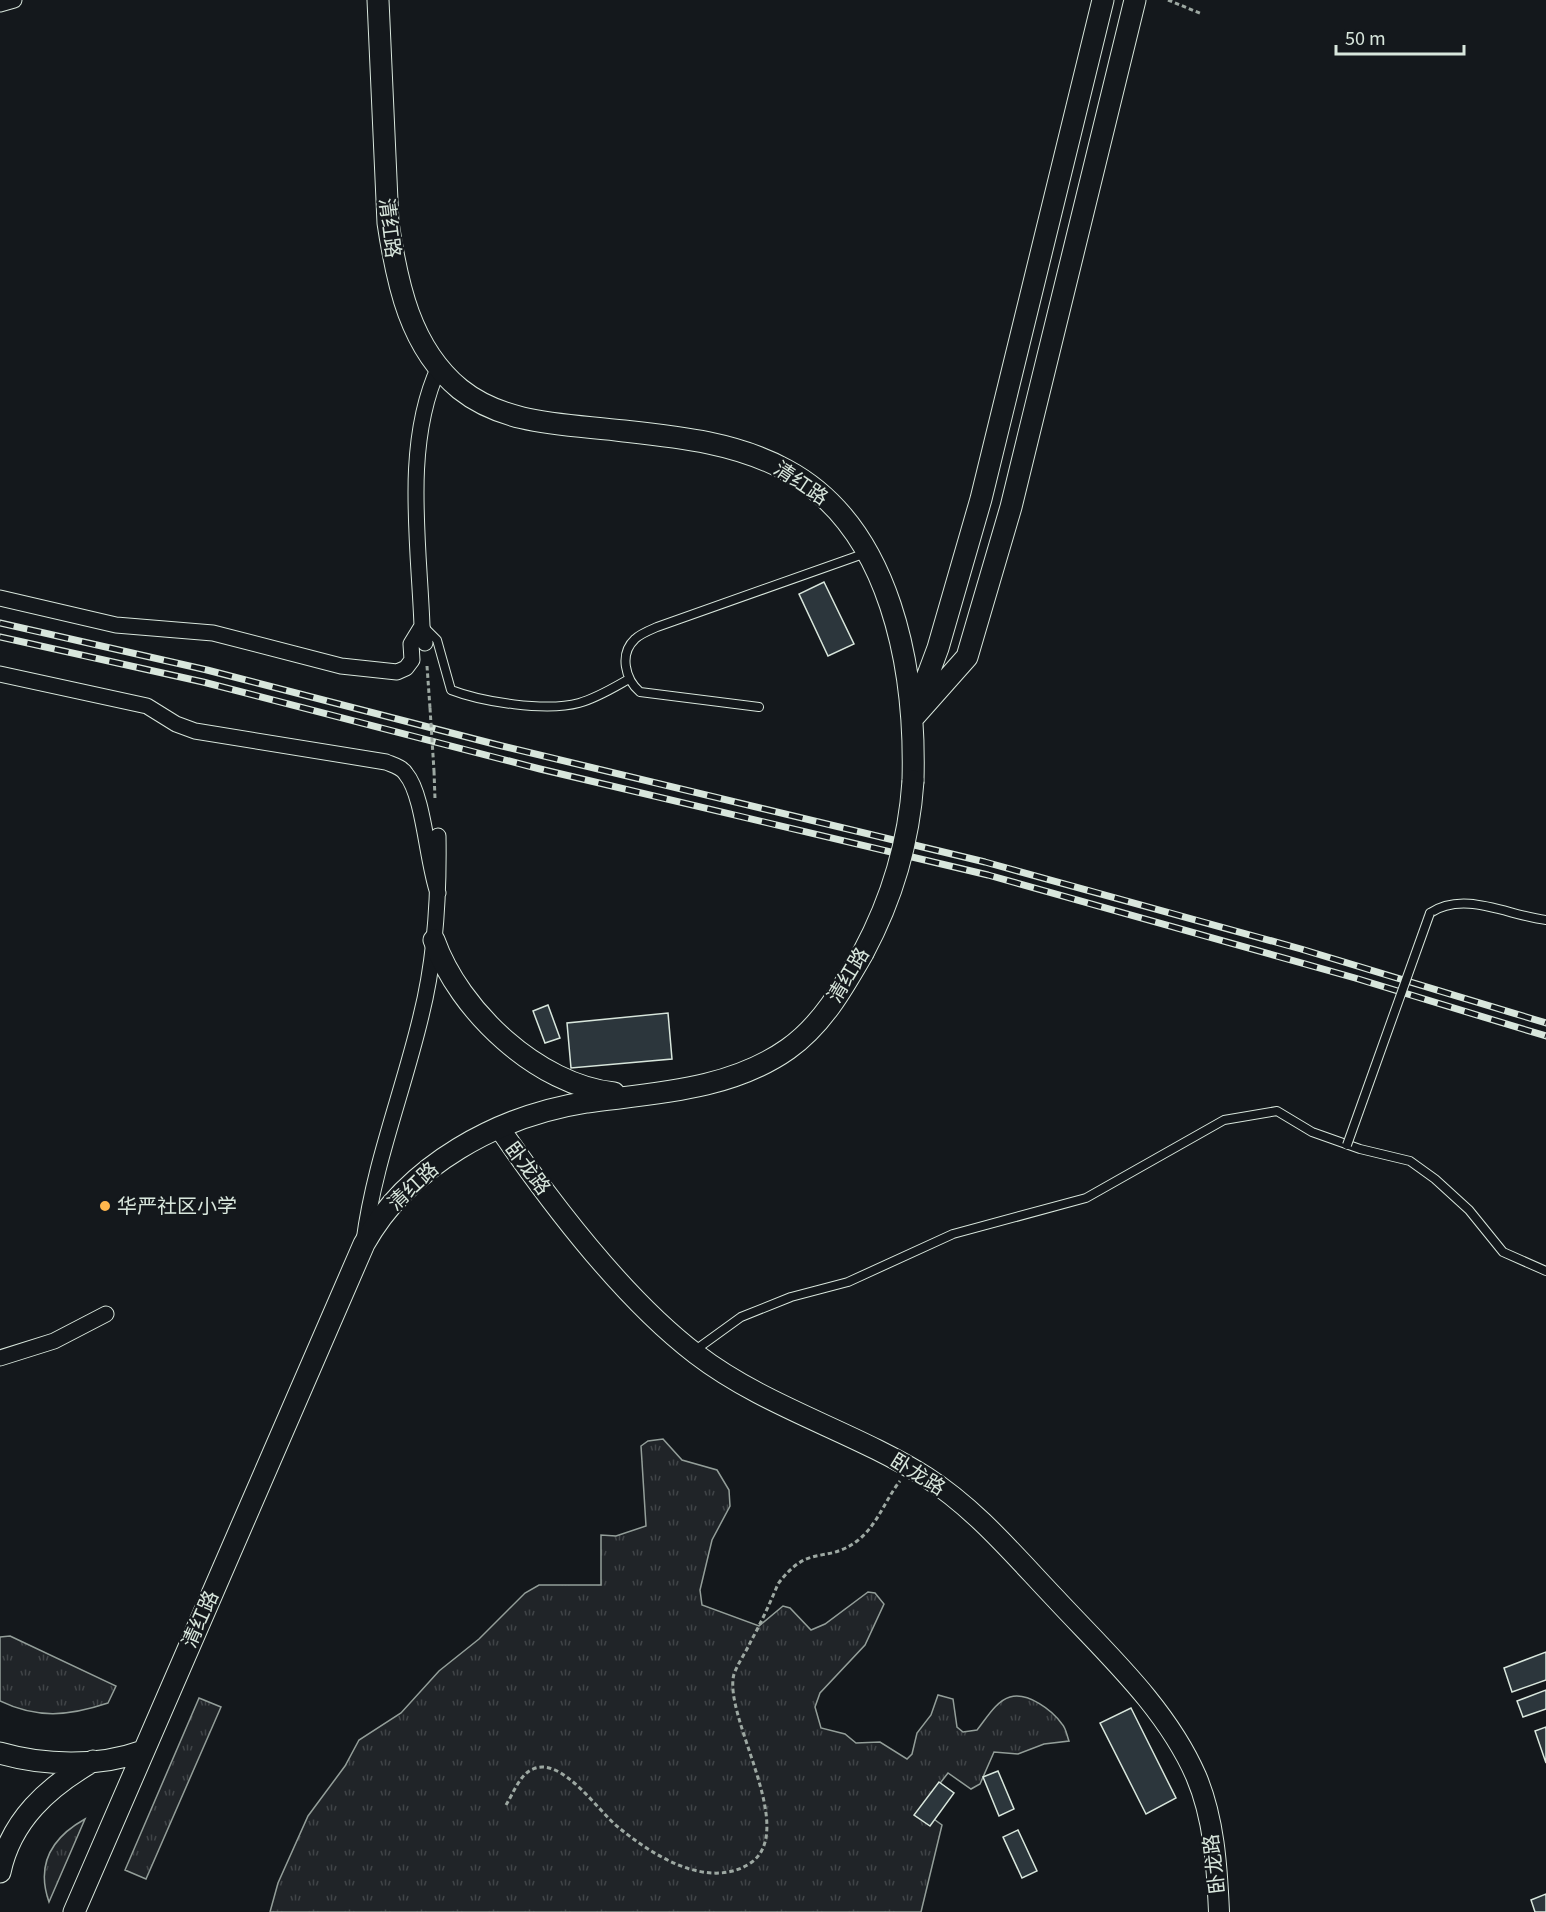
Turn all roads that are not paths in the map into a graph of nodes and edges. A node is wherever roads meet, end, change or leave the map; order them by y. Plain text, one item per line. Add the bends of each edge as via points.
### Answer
1 (14, 0) edge
2 (378, 0) edge
3 (1103, 0) edge
4 (1135, 0) edge
5 (0, 4) edge
6 (439, 368) junction
7 (867, 552) junction
8 (0, 598) edge
9 (422, 626) junction
10 (425, 643) road end
11 (0, 674) edge
12 (629, 679) junction
13 (759, 707) dead end
14 (912, 719) junction
15 (438, 836) dead end
16 (438, 893) junction
17 (1546, 920) edge
18 (435, 940) junction
19 (651, 1094) junction
20 (500, 1129) junction
21 (1347, 1145) junction
22 (364, 1244) junction
23 (1546, 1271) edge
24 (106, 1314) dead end
25 (693, 1351) junction
26 (0, 1358) edge
27 (143, 1750) junction
28 (0, 1753) edge
29 (93, 1761) junction
30 (0, 1872) edge
31 (74, 1912) edge
32 (1219, 1912) edge

1 - 5 street
2 - 6 main road, 清红路 via 384,170 393,258 413,324
3 - 14 main road via 981,499 938,648
4 - 14 main road via 1028,441 967,657
6 - 7 main road, 清红路 via 474,399 514,417 694,440 771,463 828,500
6 - 9 street via 422,419 416,454
7 - 12 lane via 635,638 625,661
7 - 14 main road, 清红路 via 893,618
8 - 9 street via 116,625 213,633 341,666 398,672 412,660 411,644
9 - 10 street
9 - 12 lane via 437,640 451,690 468,697 537,706 566,705 601,694
11 - 16 street via 147,706 195,731 386,762 401,769 407,774 418,803
12 - 13 lane via 640,692
14 - 19 main road, 清红路, bridge via 913,781 900,860 880,917 822,1017 787,1050 752,1069
15 - 16 street
16 - 18 street
17 - 21 lane, bridge via 1467,903 1442,905 1430,913
18 - 19 main road via 447,971 467,999 542,1068 591,1089
18 - 22 street via 422,1014 377,1171
19 - 20 main road, 清红路 via 557,1108
20 - 22 main road, 清红路 via 446,1156 412,1182 386,1210
20 - 25 street, 卧龙路 via 540,1185 605,1263
21 - 23 lane via 1410,1161 1469,1210 1503,1252
21 - 25 lane via 1312,1132 1277,1111 1224,1120 1086,1198 953,1234 848,1282 791,1297 741,1317
22 - 27 main road, 清红路
24 - 26 street via 54,1341
25 - 32 street, 卧龙路 via 729,1376 910,1468 955,1497 1099,1645 1185,1754 1202,1794 1215,1849
27 - 29 main road
27 - 31 main road, 清红路
28 - 29 main road via 45,1761
29 - 30 main road via 56,1785 30,1810 13,1834

